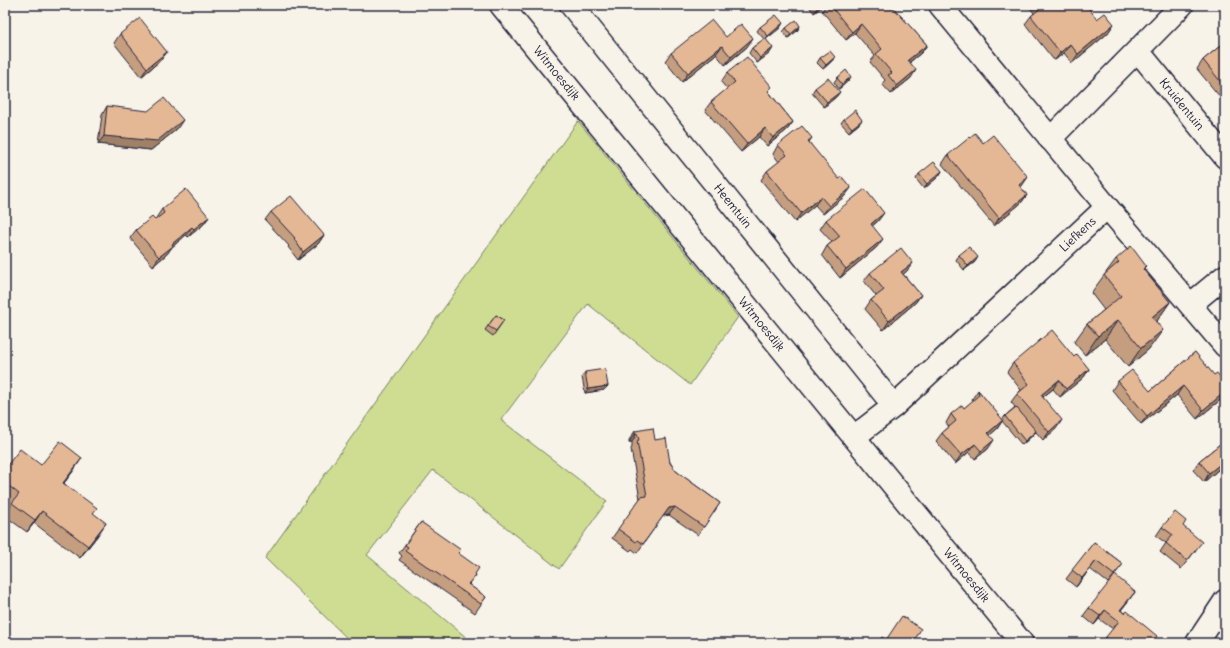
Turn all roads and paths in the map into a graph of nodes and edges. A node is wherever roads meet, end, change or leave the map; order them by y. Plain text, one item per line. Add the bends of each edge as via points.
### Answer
1 (501, 5) edge
2 (571, 5) edge
3 (940, 5) edge
4 (1182, 5) edge
5 (1138, 51) junction
6 (1050, 139) junction
7 (1225, 157) edge
8 (1107, 206) junction
9 (1225, 276) edge
10 (1191, 304) junction
11 (1225, 346) edge
12 (894, 406) junction
13 (854, 437) junction
14 (1225, 601) edge
15 (1022, 643) edge
16 (1197, 643) edge

1 - 13 street, Witmoesdijk
2 - 12 street, Heemtuin
3 - 6 street
4 - 5 street
5 - 6 street
5 - 7 street, Kruidentuin
6 - 8 street
8 - 10 street
8 - 12 street, Liefkens
9 - 10 street
10 - 11 street
12 - 13 street, Liefkens
13 - 15 street, Witmoesdijk
14 - 16 street

